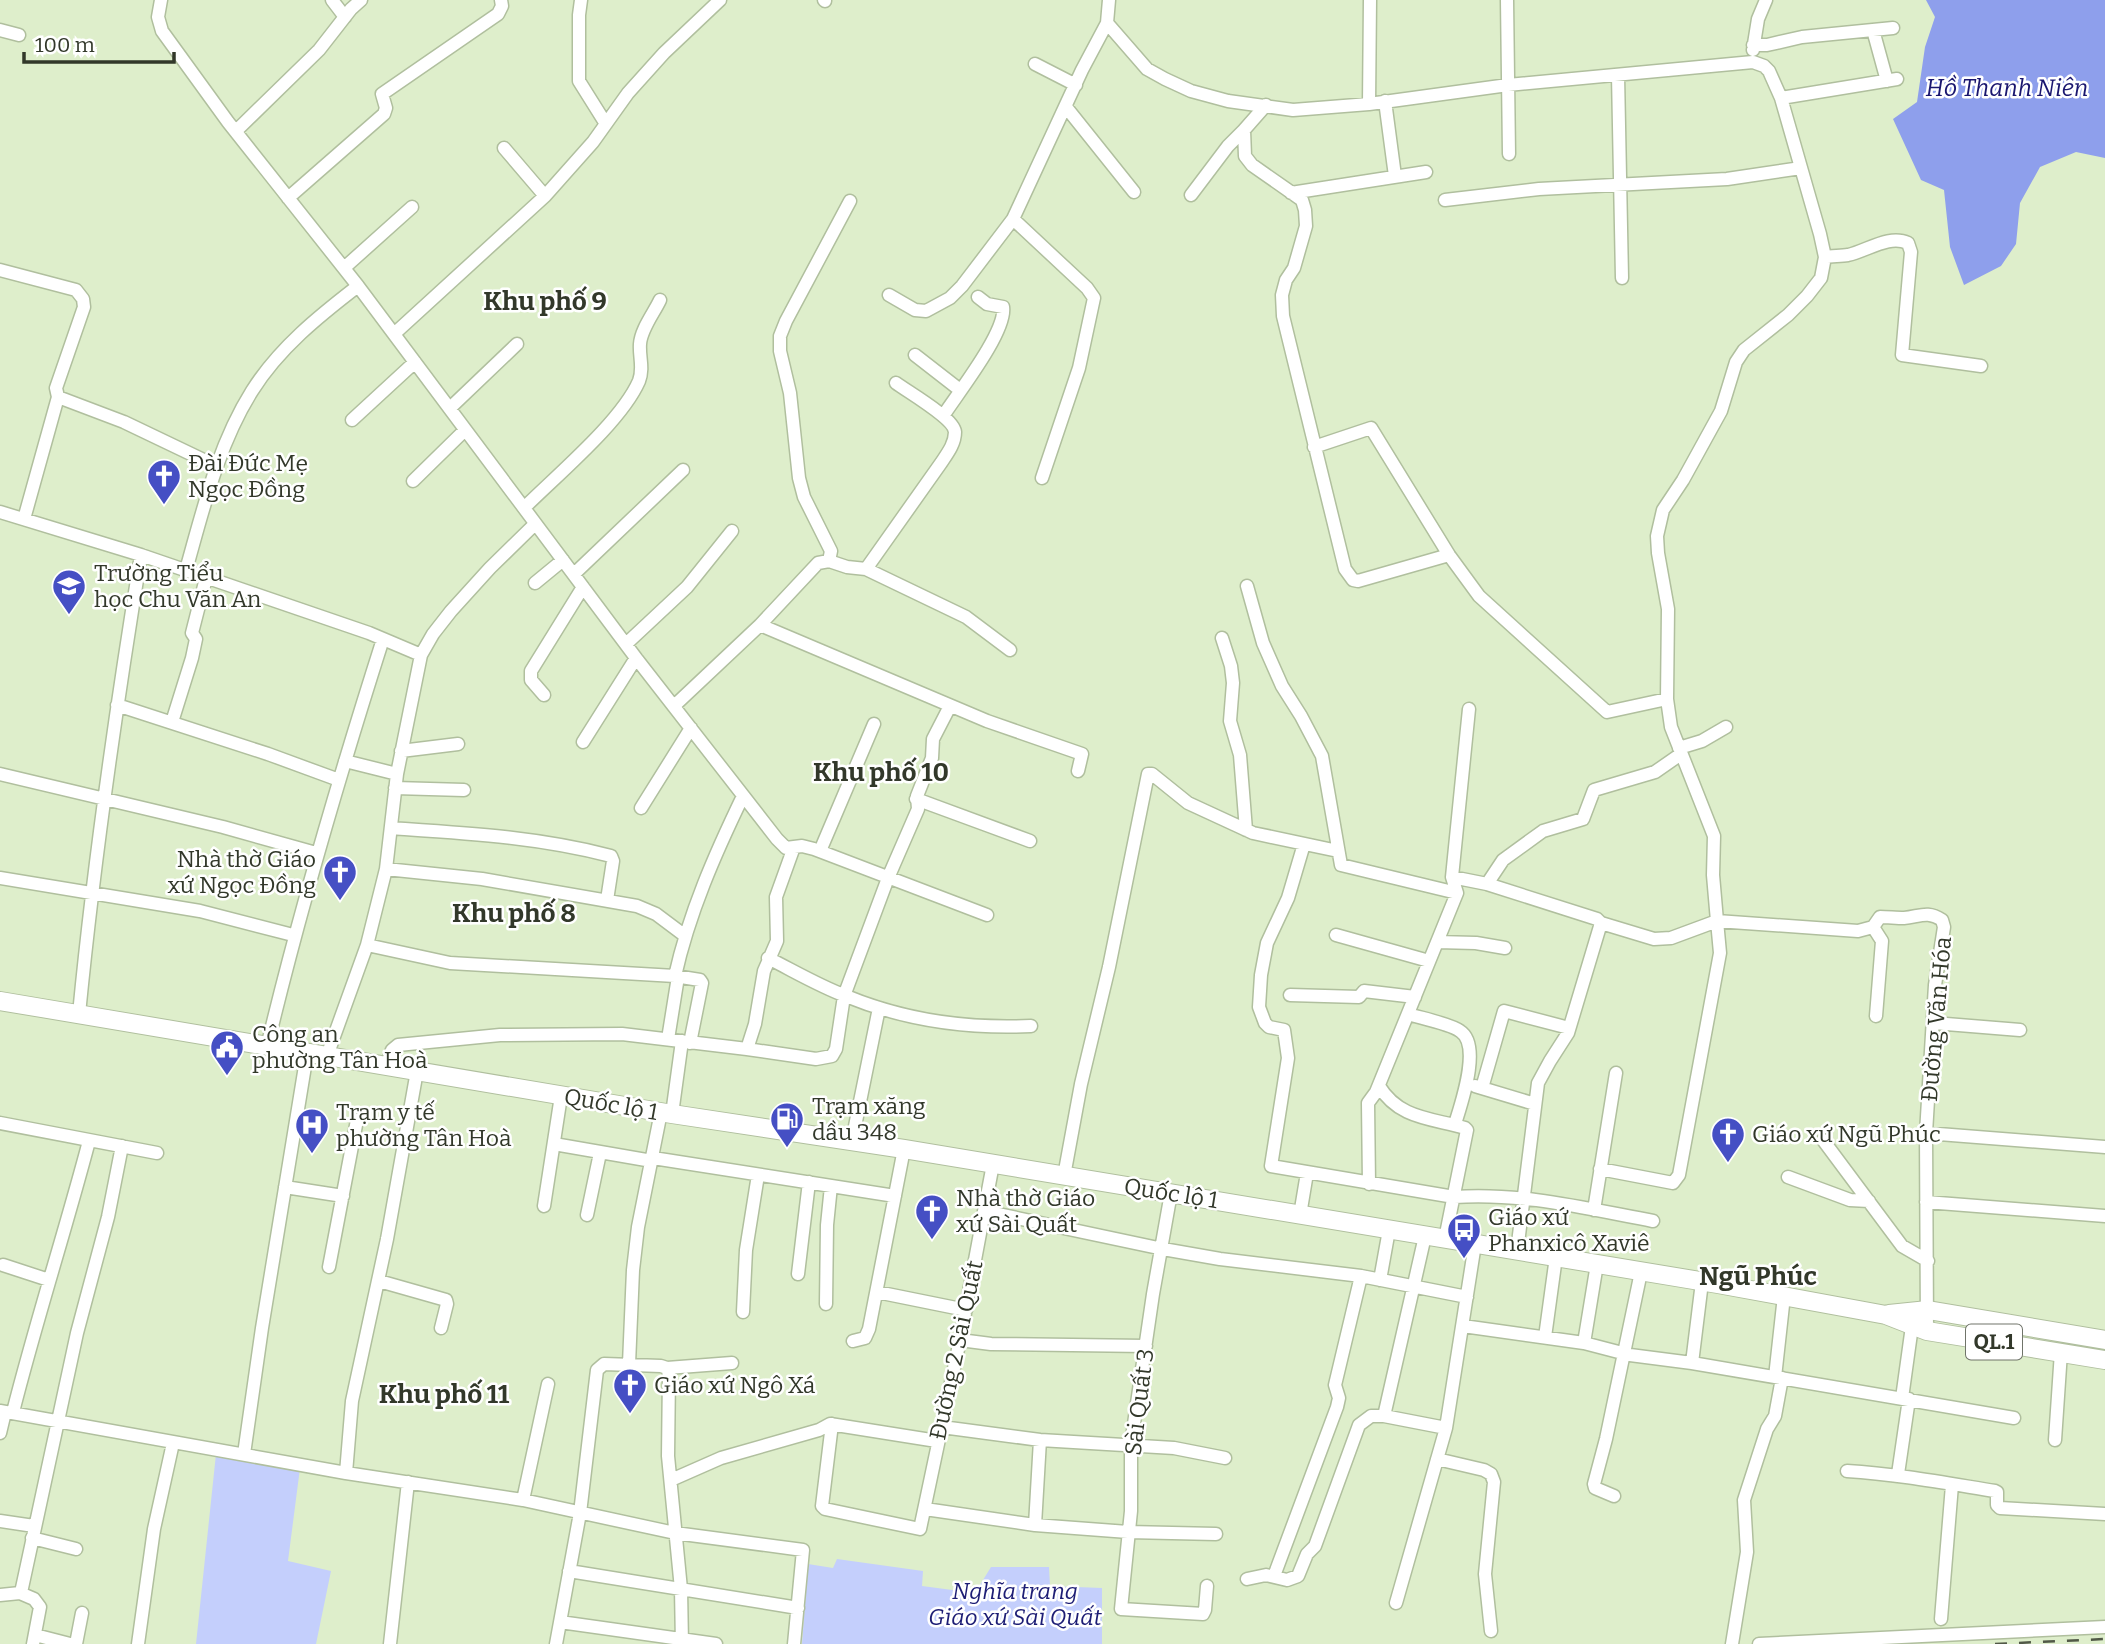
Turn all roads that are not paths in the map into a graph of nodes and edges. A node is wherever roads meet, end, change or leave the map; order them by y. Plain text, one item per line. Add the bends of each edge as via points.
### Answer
1 (161, 0) edge
2 (332, 0) edge
3 (361, 0) edge
4 (501, 0) edge
5 (581, 0) edge
6 (720, 0) edge
7 (1109, 0) edge
8 (1370, 0) edge
9 (1507, 0) edge
10 (1766, 0) edge
11 (345, 17) junction
12 (1107, 23) junction
13 (1893, 28) dead end
14 (0, 30) edge
15 (1873, 30) junction
16 (19, 34) dead end
17 (1754, 45) junction
18 (1753, 62) junction
19 (1035, 65) dead end
20 (1618, 75) junction
21 (1076, 85) junction
22 (1507, 85) junction
23 (1781, 98) junction
24 (1385, 102) junction
25 (1369, 104) junction
26 (1266, 105) junction
27 (1066, 107) junction
28 (606, 124) junction
29 (1244, 130) junction
30 (236, 131) junction
31 (504, 148) dead end
32 (1509, 154) dead end
33 (1801, 168) junction
34 (1426, 172) dead end
35 (1395, 176) junction
36 (1619, 183) junction
37 (1134, 192) dead end
38 (1290, 192) junction
39 (1191, 195) dead end
40 (545, 196) junction
41 (288, 198) junction
42 (1445, 200) dead end
43 (850, 201) dead end
44 (412, 207) dead end
45 (1013, 219) junction
46 (1825, 257) junction
47 (344, 268) junction
48 (0, 270) edge
49 (1622, 278) dead end
50 (358, 286) junction
51 (890, 295) dead end
52 (978, 297) dead end
53 (660, 300) dead end
54 (394, 334) junction
55 (517, 344) dead end
56 (915, 355) dead end
57 (415, 362) junction
58 (1981, 366) dead end
59 (896, 383) dead end
60 (960, 390) junction
61 (58, 397) junction
62 (450, 408) junction
63 (943, 416) junction
64 (352, 420) dead end
65 (465, 430) junction
66 (1314, 447) junction
67 (216, 466) junction
68 (683, 470) dead end
69 (1042, 478) dead end
70 (413, 481) dead end
71 (524, 508) junction
72 (0, 512) edge
73 (24, 519) junction
74 (535, 524) junction
75 (732, 531) dead end
76 (141, 555) junction
77 (1450, 555) junction
78 (563, 560) junction
79 (829, 561) junction
80 (866, 569) junction
81 (186, 570) junction
82 (574, 574) junction
83 (206, 578) junction
84 (535, 583) dead end
85 (1247, 586) dead end
86 (583, 587) junction
87 (760, 625) junction
88 (1222, 638) dead end
89 (383, 639) junction
90 (626, 644) junction
91 (1010, 650) dead end
92 (421, 655) junction
93 (636, 658) junction
94 (544, 695) dead end
95 (1667, 699) junction
96 (117, 705) junction
97 (674, 706) junction
98 (950, 706) junction
99 (1469, 709) dead end
100 (172, 722) junction
101 (874, 724) dead end
102 (1726, 727) dead end
103 (691, 728) junction
104 (583, 742) dead end
105 (458, 744) dead end
106 (401, 751) junction
107 (1680, 751) junction
108 (345, 761) junction
109 (1077, 771) dead end
110 (0, 774) edge
111 (397, 774) junction
112 (339, 780) junction
113 (396, 788) junction
114 (464, 790) dead end
115 (743, 796) junction
116 (916, 799) junction
117 (104, 800) junction
118 (641, 808) dead end
119 (391, 828) junction
120 (1246, 830) junction
121 (1030, 841) dead end
122 (1304, 845) junction
123 (794, 848) junction
124 (820, 851) junction
125 (1338, 851) junction
126 (316, 853) junction
127 (386, 869) junction
128 (1452, 877) junction
129 (0, 878) edge
130 (888, 878) junction
131 (1488, 884) junction
132 (1457, 893) junction
133 (91, 894) junction
134 (607, 900) junction
135 (986, 915) dead end
136 (1717, 921) junction
137 (1601, 923) junction
138 (1873, 927) junction
139 (1336, 934) dead end
140 (293, 935) junction
141 (684, 935) junction
142 (1437, 942) junction
143 (366, 945) junction
144 (1505, 948) dead end
145 (768, 958) junction
146 (1429, 961) junction
147 (676, 979) junction
148 (1290, 995) dead end
149 (844, 996) junction
150 (1415, 997) junction
151 (0, 1001) edge
152 (879, 1008) junction
153 (79, 1014) junction
154 (1408, 1014) junction
155 (1876, 1016) dead end
156 (1934, 1023) junction
157 (1031, 1026) dead end
158 (1569, 1028) junction
159 (2020, 1030) dead end
160 (668, 1039) junction
161 (686, 1042) junction
162 (267, 1047) junction
163 (747, 1049) junction
164 (307, 1054) junction
165 (327, 1056) junction
166 (1470, 1062) junction
167 (386, 1066) junction
168 (1488, 1067) junction
169 (417, 1071) junction
170 (1616, 1073) dead end
171 (1465, 1083) junction
172 (1378, 1086) junction
173 (1482, 1088) junction
174 (561, 1096) junction
175 (1535, 1104) junction
176 (666, 1113) junction
177 (357, 1120) dead end
178 (0, 1123) edge
179 (1455, 1125) junction
180 (1926, 1133) junction
181 (89, 1140) junction
182 (1823, 1140) dead end
183 (852, 1141) junction
184 (554, 1144) junction
185 (122, 1146) junction
186 (2105, 1147) edge
187 (904, 1149) junction
188 (157, 1153) dead end
189 (600, 1153) junction
190 (652, 1160) junction
191 (993, 1164) junction
192 (1600, 1169) junction
193 (1307, 1173) junction
194 (758, 1175) junction
195 (1065, 1175) junction
196 (1788, 1177) dead end
197 (809, 1182) junction
198 (1369, 1184) junction
199 (285, 1186) junction
200 (831, 1186) junction
201 (1171, 1193) junction
202 (343, 1196) junction
203 (895, 1196) junction
204 (1454, 1197) junction
205 (1523, 1200) junction
206 (1868, 1201) junction
207 (1926, 1202) junction
208 (544, 1206) dead end
209 (1594, 1210) junction
210 (984, 1211) junction
211 (587, 1215) dead end
212 (1300, 1215) junction
213 (2105, 1216) edge
214 (1653, 1221) dead end
215 (1389, 1230) junction
216 (1425, 1236) junction
217 (1445, 1239) junction
218 (1475, 1244) junction
219 (1163, 1248) junction
220 (1517, 1251) junction
221 (1556, 1257) junction
222 (1928, 1261) junction
223 (1597, 1264) junction
224 (3, 1265) dead end
225 (329, 1267) dead end
226 (1641, 1272) junction
227 (798, 1274) dead end
228 (1361, 1276) junction
229 (49, 1280) junction
230 (1380, 1280) junction
231 (379, 1281) junction
232 (1702, 1282) junction
233 (1414, 1287) junction
234 (877, 1292) junction
235 (1784, 1296) junction
236 (1468, 1297) junction
237 (826, 1304) dead end
238 (966, 1310) junction
239 (743, 1312) dead end
240 (1920, 1319) junction
241 (1463, 1326) junction
242 (441, 1328) dead end
243 (1545, 1337) junction
244 (960, 1340) junction
245 (2105, 1340) edge
246 (853, 1341) dead end
247 (1584, 1343) junction
248 (1146, 1346) junction
249 (1623, 1352) junction
250 (2061, 1352) junction
251 (2105, 1360) edge
252 (732, 1363) dead end
253 (1692, 1363) junction
254 (629, 1364) junction
255 (667, 1368) junction
256 (1778, 1378) junction
257 (548, 1384) dead end
258 (1905, 1399) junction
259 (6, 1412) edge
260 (1384, 1416) junction
261 (2014, 1418) dead end
262 (58, 1421) junction
263 (832, 1424) junction
264 (942, 1427) junction
265 (1446, 1428) junction
266 (0, 1433) edge
267 (1040, 1440) junction
268 (2055, 1440) dead end
269 (937, 1441) junction
270 (173, 1443) junction
271 (1131, 1444) junction
272 (244, 1454) junction
273 (1225, 1458) dead end
274 (1437, 1459) junction
275 (1847, 1471) dead end
276 (346, 1473) junction
277 (1898, 1474) junction
278 (671, 1480) junction
279 (408, 1482) junction
280 (1952, 1485) junction
281 (1614, 1496) dead end
282 (523, 1500) junction
283 (925, 1509) junction
284 (580, 1513) junction
285 (2105, 1514) edge
286 (0, 1521) edge
287 (1035, 1525) junction
288 (33, 1532) junction
289 (1128, 1532) junction
290 (676, 1533) junction
291 (1216, 1534) dead end
292 (76, 1549) dead end
293 (569, 1571) junction
294 (1274, 1576) junction
295 (1247, 1579) dead end
296 (1206, 1586) dead end
297 (681, 1589) junction
298 (20, 1593) junction
299 (0, 1595) edge
300 (1396, 1603) dead end
301 (798, 1608) junction
302 (82, 1613) dead end
303 (1941, 1619) dead end
304 (560, 1622) junction
305 (2105, 1627) edge
306 (1492, 1631) dead end
307 (34, 1639) edge
308 (682, 1642) edge
309 (70, 1644) edge
310 (76, 1644) edge
311 (138, 1644) edge
312 (390, 1644) edge
313 (556, 1644) edge
314 (716, 1644) edge
315 (794, 1644) edge
316 (1732, 1644) edge
317 (1759, 1644) edge

1 - 30 street via 158,17 162,31
2 - 11 street
3 - 11 street
4 - 41 street via 498,14 388,88 382,94 384,114
5 - 28 street via 579,81
6 - 28 street via 664,53
7 - 12 street
8 - 25 street
9 - 22 street
10 - 17 street
11 - 30 street via 319,50
12 - 21 street
12 - 26 street via 1147,69 1165,79 1228,101
13 - 15 street
14 - 16 street
15 - 17 street
15 - 23 street via 1892,80
17 - 18 street
18 - 20 street
18 - 23 street via 1769,71
19 - 21 street
20 - 22 street
20 - 36 street
21 - 27 street
22 - 24 street
22 - 32 street
23 - 33 street
24 - 25 street
24 - 35 street
25 - 26 street via 1293,110
26 - 29 street
27 - 37 street
27 - 45 street
28 - 40 street
29 - 38 street via 1245,156
29 - 39 street
30 - 41 street
31 - 40 street
33 - 36 street via 1727,179
33 - 46 street
34 - 35 street
35 - 38 street
36 - 42 street
36 - 49 street
38 - 66 street via 1302,200 1306,226 1282,295 1283,316
40 - 54 street
41 - 47 street
43 - 79 street via 780,336 799,478 831,551
44 - 47 street
45 - 51 street via 962,286 939,306 915,310
45 - 69 street via 1094,299 1079,368
46 - 58 street via 1847,255 1889,240 1908,243 1902,355
46 - 95 street via 1821,278 1807,296 1744,349 1721,411 1663,510 1657,553 1668,609
47 - 50 street
48 - 61 street via 76,290 83,299 56,388
50 - 54 street
50 - 67 street via 279,356 252,391
52 - 60 street via 1003,307 1004,315 991,345
53 - 71 street via 641,337 639,380 624,405
54 - 57 street
55 - 62 street
56 - 60 street
57 - 62 street
57 - 64 street
59 - 63 street
60 - 63 street
61 - 67 street via 124,422
61 - 73 street
62 - 65 street
63 - 80 street via 955,431 953,445
65 - 70 street
65 - 71 street
66 - 77 street via 1371,428
66 - 77 street via 1345,569 1353,580
67 - 81 street
68 - 82 street
71 - 74 street
72 - 73 street
73 - 76 street
74 - 78 street
74 - 92 street via 451,611
75 - 90 street via 687,587
76 - 81 street
76 - 96 street
77 - 95 street via 1479,596 1607,712
78 - 82 street
78 - 84 street
79 - 80 street
79 - 87 street via 818,563
80 - 91 street via 966,617
81 - 83 street
82 - 86 street
83 - 89 street
83 - 100 street via 192,633 196,639 192,658
85 - 125 street via 1263,643 1322,756
86 - 90 street
86 - 94 street via 531,671 531,680
87 - 97 street
87 - 98 street
88 - 120 street via 1231,666 1230,721 1240,755
89 - 92 street
89 - 108 street
90 - 93 street
92 - 106 street
93 - 97 street
93 - 104 street
95 - 107 street
96 - 100 street
96 - 117 street
97 - 103 street
98 - 109 street via 1082,754
98 - 116 street via 933,738 932,758
99 - 128 street
100 - 112 street
101 - 124 street
102 - 107 street
103 - 115 street
103 - 118 street
105 - 106 street
106 - 111 street
107 - 131 street via 1655,772 1594,790 1583,819 1543,831 1503,860
107 - 136 street via 1714,836
108 - 111 street
108 - 112 street
110 - 117 street
111 - 113 street
112 - 126 street
113 - 114 street
113 - 119 street
115 - 123 street via 786,849
115 - 141 street
116 - 121 street
116 - 130 street via 918,809
117 - 126 street
117 - 133 street
119 - 127 street
119 - 134 street via 509,836 611,856
120 - 122 street
120 - 195 street via 1188,803 1148,774
122 - 125 street
122 - 193 street via 1285,906 1267,943 1259,1003 1265,1023 1284,1030 1288,1050 1271,1166
123 - 124 street
123 - 145 street via 775,897 777,941
124 - 130 street
125 - 132 street via 1341,865
126 - 140 street
127 - 134 street
127 - 143 street
128 - 131 street
128 - 132 street
129 - 133 street
130 - 135 street
130 - 149 street
131 - 137 street
132 - 142 street
133 - 140 street via 200,911
133 - 153 street
134 - 141 street via 656,914
136 - 137 street via 1671,938 1654,939
136 - 138 street, Đường Văn Hóa via 1858,931
136 - 192 street via 1720,953 1679,1175 1673,1183
137 - 158 street
138 - 155 street via 1882,941
138 - 156 street, Đường Văn Hóa via 1885,917 1933,914 1942,920
139 - 146 street
140 - 162 street
141 - 147 street
142 - 144 street
142 - 146 street
143 - 147 street via 450,964
143 - 165 street
145 - 149 street
145 - 163 street
146 - 150 street
147 - 160 street
147 - 161 street via 702,982
148 - 150 street via 1359,997 1364,991
149 - 152 street
149 - 163 street via 832,1056 816,1059
150 - 154 street
151 - 153 highway, Quốc lộ 1 / QL.1
152 - 157 street via 962,1026
152 - 183 street
153 - 162 highway, Quốc lộ 1 / QL.1
154 - 166 street via 1461,1031 1470,1043
154 - 172 street
156 - 159 street
156 - 180 street, Đường Văn Hóa
158 - 168 street via 1504,1010
158 - 175 street via 1538,1083
160 - 161 street
160 - 167 street via 622,1034 500,1035 398,1045
161 - 163 street
161 - 176 street
162 - 164 highway, Quốc lộ 1 / QL.1
164 - 165 highway, Quốc lộ 1 / QL.1
164 - 199 street
165 - 167 highway, Quốc lộ 1 / QL.1
166 - 168 street
166 - 171 street
167 - 169 highway, Quốc lộ 1 / QL.1
168 - 173 street
169 - 174 highway, Quốc lộ 1 / QL.1
169 - 231 street
170 - 192 street
171 - 173 street
171 - 179 street
172 - 179 street via 1400,1110
172 - 198 street via 1368,1103
173 - 175 street
174 - 176 highway, Quốc lộ 1 / QL.1
174 - 184 street
175 - 205 street
176 - 183 highway, Quốc lộ 1 / QL.1
176 - 190 street
177 - 202 street
178 - 181 street
179 - 204 street via 1467,1130
180 - 186 street
180 - 207 street, Đường Văn Hóa
181 - 185 street
181 - 229 street
182 - 206 street
183 - 187 highway, Quốc lộ 1 / QL.1
184 - 189 street
184 - 208 street
185 - 188 street
185 - 262 street
187 - 191 highway, Quốc lộ 1 / QL.1
187 - 203 street
189 - 190 street
189 - 211 street
190 - 194 street
190 - 254 street via 633,1270
191 - 195 highway, Quốc lộ 1 / QL.1
191 - 210 street, Đường 2 Sài Quất
192 - 209 street
193 - 198 street
193 - 212 street
194 - 197 street
194 - 239 street via 746,1250
195 - 201 highway, Quốc lộ 1 / QL.1
196 - 206 street via 1850,1200
197 - 200 street
197 - 227 street
198 - 204 street
199 - 202 street
199 - 272 street
200 - 203 street
200 - 237 street
201 - 212 highway, Quốc lộ 1 / QL.1
201 - 219 street, Sài Quất 3
202 - 225 street
203 - 234 street
204 - 205 street
204 - 217 street
205 - 209 street
205 - 220 street
206 - 222 street via 1902,1245
207 - 213 street
207 - 222 street, Đường Văn Hóa
209 - 214 street
210 - 219 street
210 - 238 street, Đường 2 Sài Quất
212 - 215 highway, Quốc lộ 1 / QL.1
215 - 216 highway, Quốc lộ 1 / QL.1
215 - 230 street
216 - 217 highway, Quốc lộ 1 / QL.1
216 - 233 street
217 - 218 highway, Quốc lộ 1 / QL.1
218 - 220 highway, Quốc lộ 1 / QL.1
218 - 236 street
219 - 228 street
219 - 248 street, Sài Quất 3
220 - 221 highway, Quốc lộ 1 / QL.1
221 - 223 highway, Quốc lộ 1 / QL.1
221 - 243 street
222 - 240 street, Đường Văn Hóa
223 - 226 highway, Quốc lộ 1 / QL.1
223 - 247 street
224 - 229 street
226 - 232 highway, Quốc lộ 1 / QL.1
226 - 249 street
228 - 230 street
228 - 294 street via 1335,1385 1338,1407
229 - 259 street
230 - 233 street
231 - 242 street via 446,1300
231 - 276 street via 352,1402
232 - 235 highway, Quốc lộ 1 / QL.1
232 - 253 street
233 - 236 street
233 - 260 street
234 - 238 street
234 - 246 street via 867,1335
235 - 240 highway, Quốc lộ 1 / QL.1
235 - 256 street
236 - 241 street
238 - 244 street, Đường 2 Sài Quất
240 - 245 highway, Quốc lộ 1 / QL.1
240 - 250 highway, Quốc lộ 1 / QL.1
240 - 258 street, Đường Văn Hóa
241 - 243 street
241 - 265 street
243 - 247 street
244 - 248 street
244 - 264 street, Đường 2 Sài Quất
247 - 249 street
248 - 271 street, Sài Quất 3
249 - 253 street
249 - 281 street via 1594,1483 1595,1488
250 - 251 highway, Quốc lộ 1 / QL.1
250 - 268 street
252 - 255 street
253 - 256 street
254 - 255 street
254 - 284 street via 604,1363 597,1370
255 - 278 street
256 - 258 street
256 - 316 street via 1775,1416 1744,1500 1747,1552
257 - 282 street
258 - 261 street
258 - 277 street, Đường Văn Hóa
259 - 262 street
259 - 266 street
260 - 265 street
260 - 294 street via 1371,1416 1359,1425 1314,1546 1298,1576 1287,1580
262 - 270 street
262 - 288 street
263 - 269 street
263 - 278 street via 721,1458
263 - 283 street, Đường 2 Sài Quất via 825,1509 920,1529
264 - 267 street
264 - 269 street, Đường 2 Sài Quất
265 - 274 street
267 - 271 street
267 - 287 street
269 - 283 street, Đường 2 Sài Quất
270 - 272 street
270 - 311 street via 154,1529
271 - 273 street
271 - 289 street, Sài Quất 3
272 - 276 street
274 - 300 street
274 - 306 street via 1484,1470 1494,1482 1485,1574
275 - 277 street
276 - 279 street
277 - 280 street
278 - 290 street
279 - 282 street
279 - 312 street
280 - 285 street via 1995,1491 2000,1508
280 - 303 street
282 - 284 street
283 - 287 street
284 - 290 street
284 - 293 street
286 - 288 street
287 - 289 street
288 - 292 street
288 - 298 street
289 - 291 street
289 - 296 street, Sài Quất 3 via 1120,1602 1123,1611 1203,1614
290 - 297 street
290 - 301 street via 803,1550
293 - 297 street
293 - 304 street
294 - 295 street
297 - 301 street
297 - 308 street
298 - 299 street
298 - 307 street via 40,1607
301 - 315 street
302 - 310 street
304 - 308 street
304 - 313 street
305 - 317 street
307 - 309 street
308 - 314 street

